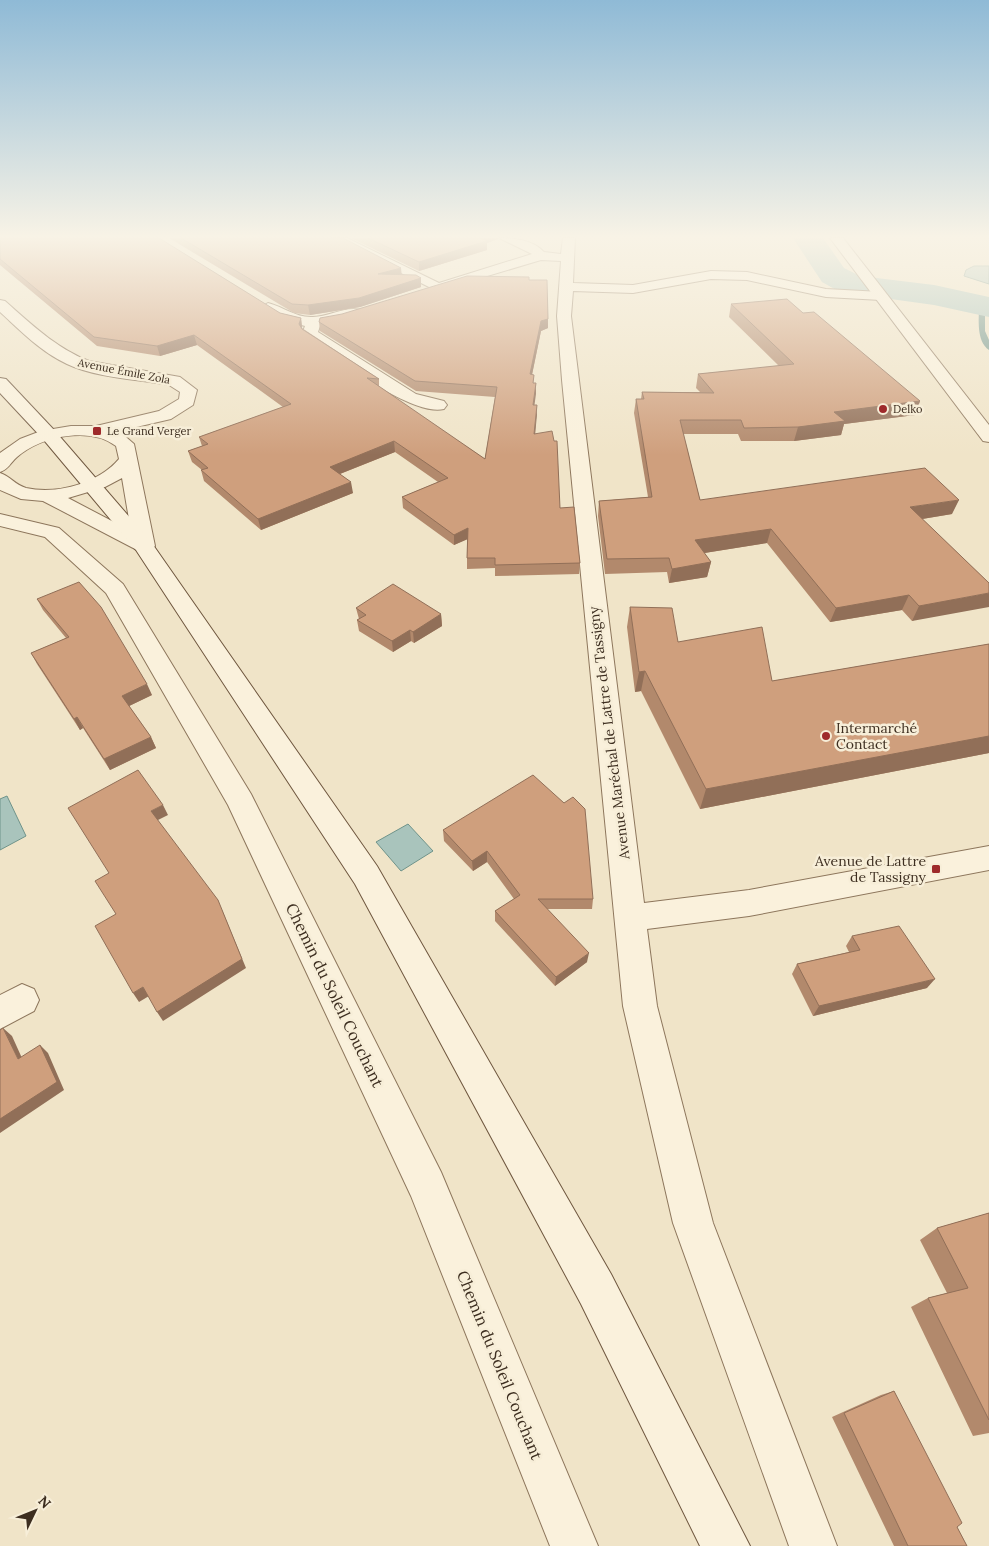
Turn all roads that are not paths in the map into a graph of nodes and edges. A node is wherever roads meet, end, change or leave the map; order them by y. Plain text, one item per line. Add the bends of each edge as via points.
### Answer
1 (7, 310) edge
2 (275, 310) edge
3 (365, 310) edge
4 (564, 310) edge
5 (891, 310) edge
6 (314, 322) junction
7 (0, 383) edge
8 (438, 405) dead end
9 (165, 414) junction
10 (96, 431) junction
11 (49, 435) junction
12 (989, 437) edge
13 (4, 454) edge
14 (129, 454) junction
15 (92, 486) junction
16 (3, 488) edge
17 (47, 495) junction
18 (0, 520) edge
19 (144, 546) junction
20 (989, 858) edge
21 (630, 918) junction
22 (574, 1546) edge
23 (726, 1546) edge
24 (813, 1546) edge

1 - 9 street, Avenue Émile Zola via 71,360 174,381 189,390 187,401
2 - 6 street via 288,318
3 - 6 street via 338,319
4 - 21 street, Avenue Maréchal de Lattre de Tassigny
5 - 12 street
6 - 8 street via 310,334 410,398
7 - 11 street
9 - 10 street, Avenue Émile Zola
9 - 14 street
10 - 11 street
10 - 14 street via 124,441
11 - 13 street
11 - 15 street
14 - 15 street via 121,469
14 - 19 street
15 - 17 street
15 - 19 street
16 - 17 street
17 - 19 street
18 - 22 street, Chemin du Soleil Couchant via 52,532 115,589 241,802 426,1186
19 - 23 street via 366,876 596,1289
20 - 21 street via 749,903
21 - 24 street, Avenue Maréchal de Lattre de Tassigny via 640,1006 693,1223

